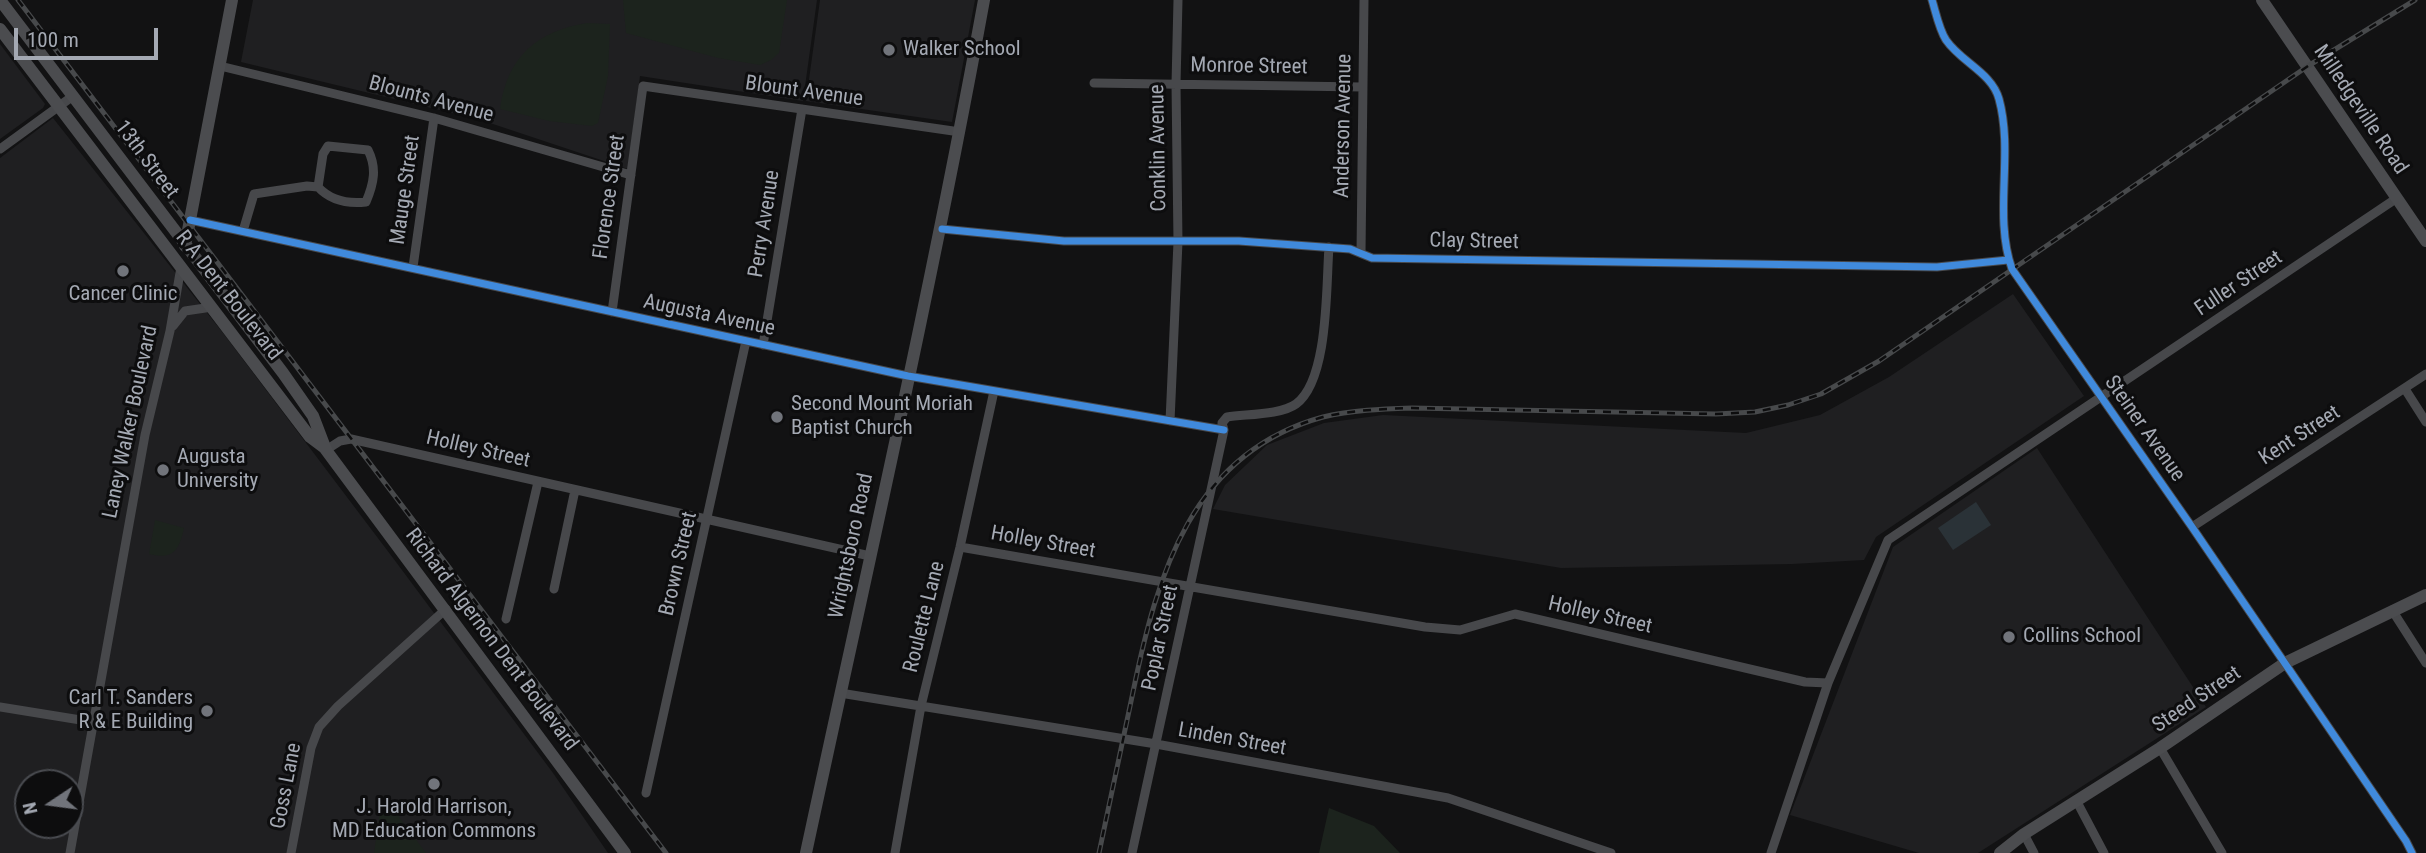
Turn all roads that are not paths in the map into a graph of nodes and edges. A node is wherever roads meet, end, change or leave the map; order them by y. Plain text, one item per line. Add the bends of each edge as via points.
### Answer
1 (0, 0) edge
2 (232, 0) edge
3 (984, 0) edge
4 (1178, 0) edge
5 (1364, 0) edge
6 (1932, 0) edge
7 (2262, 0) edge
8 (0, 29) edge
9 (220, 66) junction
10 (1094, 83) dead end
11 (1176, 84) junction
12 (643, 86) joint
13 (1362, 86) junction
14 (73, 96) junction
15 (59, 106) junction
16 (802, 109) junction
17 (435, 118) junction
18 (960, 132) junction
19 (0, 149) edge
20 (631, 175) junction
21 (318, 187) junction
22 (2397, 198) junction
23 (190, 219) junction
24 (942, 229) junction
25 (243, 231) junction
26 (2426, 241) edge
27 (1178, 242) junction
28 (185, 244) junction
29 (1329, 247) junction
30 (1361, 253) junction
31 (2008, 260) junction
32 (181, 267) junction
33 (413, 267) junction
34 (212, 307) junction
35 (612, 312) junction
36 (170, 331) junction
37 (746, 341) junction
38 (763, 345) junction
39 (2426, 374) edge
40 (908, 376) junction
41 (2405, 389) junction
42 (994, 391) junction
43 (2100, 398) junction
44 (1170, 421) junction
45 (2426, 422) edge
46 (1224, 430) junction
47 (326, 450) junction
48 (538, 482) junction
49 (575, 490) junction
50 (707, 520) junction
51 (2192, 527) junction
52 (960, 547) junction
53 (870, 556) junction
54 (1190, 585) junction
55 (554, 589) dead end
56 (2426, 595) edge
57 (446, 610) junction
58 (2392, 610) junction
59 (506, 619) dead end
60 (2285, 663) junction
61 (2426, 663) edge
62 (1828, 683) junction
63 (840, 693) junction
64 (922, 706) junction
65 (0, 707) edge
66 (93, 722) junction
67 (1156, 744) junction
68 (2160, 748) junction
69 (646, 793) dead end
70 (2076, 800) junction
71 (2024, 834) junction
72 (70, 853) edge
73 (291, 853) edge
74 (625, 853) edge
75 (806, 853) edge
76 (895, 853) edge
77 (1132, 853) edge
78 (1611, 853) edge
79 (1771, 853) edge
80 (2000, 853) edge
81 (2034, 853) edge
82 (2104, 853) edge
83 (2222, 853) edge
84 (2412, 853) edge

1 - 14 main road, 13th Street
2 - 9 main road, Laney Walker Boulevard
3 - 18 main road, Wrightsboro Road
4 - 11 street, Conklin Avenue
5 - 13 street, Anderson Avenue
6 - 31 street, Steiner Avenue via 1946,39 1996,89 2000,102
7 - 22 main road, Milledgeville Road
8 - 15 main road, R A Dent Boulevard
9 - 17 street, Blounts Avenue
9 - 23 main road, Laney Walker Boulevard
10 - 11 street, Monroe Street
11 - 13 street, Monroe Street
11 - 27 street, Conklin Avenue
12 - 16 street, Blount Avenue
12 - 20 street, Florence Street
13 - 30 street, Anderson Avenue
14 - 15 street
14 - 28 main road, 13th Street
15 - 19 street
15 - 32 main road, R A Dent Boulevard
16 - 18 street, Blount Avenue
16 - 38 street, Perry Avenue
17 - 20 street, Blounts Avenue
17 - 33 street, Mauge Street
18 - 24 main road, Wrightsboro Road
20 - 35 street, Florence Street
21 - 21 street via 327,197 366,202 375,164 368,150 328,146
21 - 25 street via 254,194
22 - 26 main road, Milledgeville Road
22 - 43 street, Fuller Street
23 - 25 street, Augusta Avenue
23 - 28 main road, Laney Walker Boulevard
24 - 27 street, Clay Street via 1063,241
24 - 40 main road, Wrightsboro Road
25 - 33 street, Augusta Avenue
27 - 29 street, Clay Street
27 - 44 street, Conklin Avenue
28 - 32 main road, Laney Walker Boulevard
28 - 47 main road, 13th Street via 313,416
29 - 30 street, Clay Street
29 - 46 street via 1321,357 1308,391 1296,405 1227,417 1222,423
30 - 31 street, Clay Street via 1372,258 1937,267
31 - 43 street, Steiner Avenue
32 - 34 main road, R A Dent Boulevard
32 - 36 street, Laney Walker Boulevard
33 - 35 street, Augusta Avenue
34 - 36 street via 185,311
34 - 47 main road, R A Dent Boulevard via 310,437
35 - 37 street, Augusta Avenue
36 - 66 street, Laney Walker Boulevard via 144,442
37 - 38 street, Augusta Avenue
37 - 50 street, Brown Street
38 - 40 street, Augusta Avenue
39 - 41 street, Kent Street
40 - 42 street, Augusta Avenue
40 - 53 main road, Wrightsboro Road
41 - 45 street
41 - 51 street, Kent Street
42 - 44 street, Augusta Avenue
42 - 52 street, Roulette Lane
43 - 51 street, Steiner Avenue
43 - 62 street via 1888,540
44 - 46 street, Augusta Avenue
46 - 54 street, Poplar Street
47 - 48 street, Holley Street via 351,439
47 - 57 main road, Richard Algernon Dent Boulevard
48 - 49 street, Holley Street
48 - 59 street
49 - 50 street, Holley Street
49 - 55 street
50 - 53 street, Holley Street
50 - 69 street, Brown Street
51 - 60 street, Steiner Avenue
52 - 54 street, Holley Street
52 - 64 street, Roulette Lane
53 - 63 main road, Wrightsboro Road
54 - 62 street, Holley Street via 1425,627 1460,630 1515,614 1805,682
54 - 67 street, Poplar Street
56 - 58 main road, Steed Street
57 - 73 street, Goss Lane via 319,727
57 - 74 main road, Richard Algernon Dent Boulevard
58 - 60 main road, Steed Street
58 - 61 street
60 - 68 main road, Steed Street
60 - 84 street, Steiner Avenue
62 - 79 street
63 - 64 street, Linden Street
63 - 75 main road, Wrightsboro Road
64 - 67 street, Linden Street
64 - 76 street, Roulette Lane
65 - 66 street
66 - 72 street, Laney Walker Boulevard
67 - 77 street, Poplar Street
67 - 78 street, Linden Street via 1448,798
68 - 70 main road, Steed Street
68 - 83 street
70 - 71 main road, Steed Street
70 - 82 street
71 - 80 main road, Steed Street
71 - 81 street

